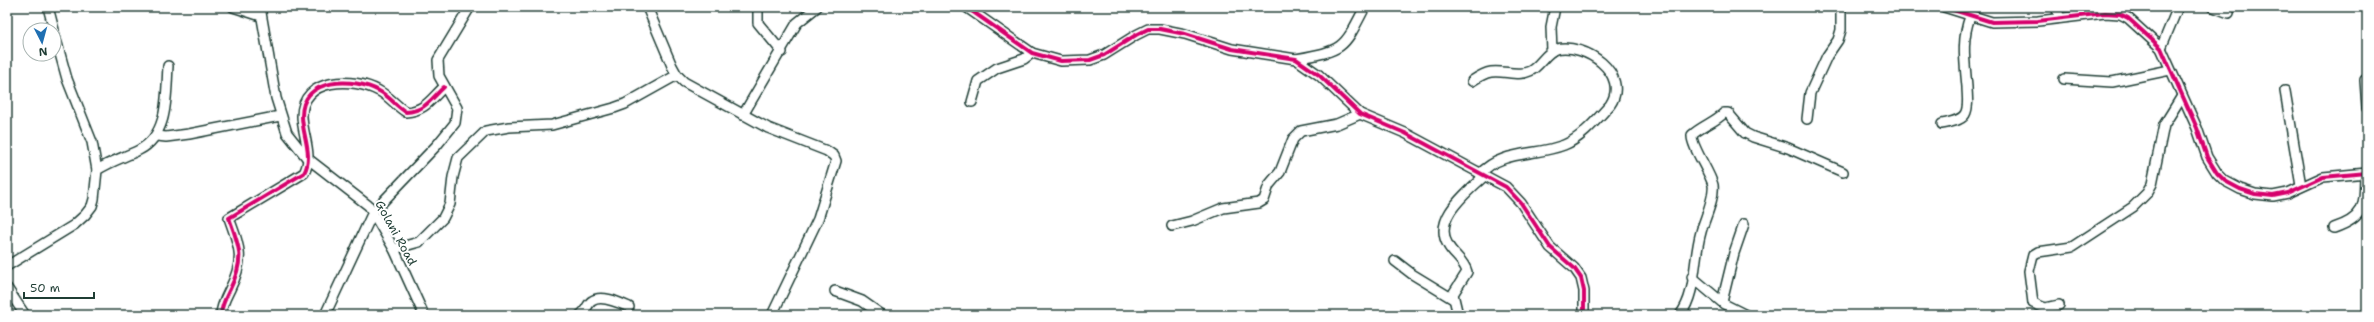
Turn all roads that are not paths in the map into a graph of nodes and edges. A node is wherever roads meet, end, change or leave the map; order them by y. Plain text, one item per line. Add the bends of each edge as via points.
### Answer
1 (48, 7) edge
2 (233, 7) edge
3 (470, 7) edge
4 (647, 7) edge
5 (758, 7) edge
6 (817, 7) edge
7 (966, 7) edge
8 (1364, 7) edge
9 (1555, 7) edge
10 (1841, 7) edge
11 (1944, 7) edge
12 (2056, 7) edge
13 (2178, 7) edge
14 (2213, 7) edge
15 (2086, 10) edge
16 (261, 11) edge
17 (2229, 14) dead end
18 (1970, 17) junction
19 (2060, 18) junction
20 (52, 22) edge
21 (2161, 48) junction
22 (1552, 51) junction
23 (782, 52) junction
24 (1032, 53) junction
25 (1296, 59) junction
26 (62, 62) edge
27 (168, 66) dead end
28 (2170, 70) junction
29 (677, 75) junction
30 (2064, 79) dead end
31 (1472, 80) dead end
32 (2365, 80) dead end
33 (444, 87) junction
34 (2285, 92) dead end
35 (2182, 96) junction
36 (972, 102) dead end
37 (2367, 108) edge
38 (1360, 114) junction
39 (743, 115) junction
40 (280, 116) junction
41 (1807, 120) dead end
42 (1942, 124) dead end
43 (157, 136) junction
44 (307, 158) junction
45 (97, 170) junction
46 (1843, 172) dead end
47 (2366, 173) edge
48 (1482, 175) junction
49 (2301, 186) junction
50 (372, 212) junction
51 (1744, 224) dead end
52 (1172, 226) dead end
53 (2334, 228) dead end
54 (394, 249) junction
55 (1395, 261) dead end
56 (7, 266) edge
57 (1692, 277) junction
58 (7, 288) edge
59 (835, 291) dead end
60 (1453, 299) junction
61 (1722, 302) junction
62 (2059, 305) dead end
63 (628, 307) dead end
64 (26, 315) edge
65 (221, 315) edge
66 (325, 315) edge
67 (424, 315) edge
68 (580, 315) edge
69 (772, 315) edge
70 (882, 315) edge
71 (1458, 315) edge
72 (1584, 315) edge
73 (1680, 315) edge
74 (1746, 315) edge

1 - 20 street
2 - 16 street
3 - 33 street via 438,60 439,76
4 - 29 street
5 - 23 street via 758,23
6 - 23 street via 797,23
7 - 24 street
8 - 25 street via 1348,41 1338,49
9 - 22 street via 1551,27
10 - 41 street via 1841,30 1838,40 1827,56 1810,93
11 - 18 street
12 - 19 street
13 - 21 street
14 - 17 street
15 - 19 street
15 - 21 street via 2120,14 2136,24
16 - 40 street, Golani Road
18 - 19 street via 1992,22
18 - 42 street via 1964,31 1968,102 1966,113 1958,120
21 - 28 street
22 - 31 street via 1530,71 1492,72
22 - 48 street via 1578,50 1598,61 1614,78 1614,99 1599,117 1571,142 1501,160 1486,168
23 - 39 street
24 - 25 street via 1061,61 1090,60 1148,30 1160,29 1232,49
24 - 36 street via 1024,59 997,68 978,81
25 - 38 street via 1319,75
26 - 45 street via 66,79 92,142
27 - 43 street via 164,115
28 - 30 street via 2112,82
28 - 35 street
29 - 39 street via 684,82
29 - 54 street via 614,108 552,125 486,131 458,158 452,177 450,204 443,218 419,242
32 - 37 street
33 - 44 street via 426,107 406,112 379,91 358,84 341,82 320,86 307,97 303,107
33 - 50 street via 457,108 455,123
34 - 49 street
35 - 49 street via 2208,157 2225,181 2255,194 2273,196 2288,193
35 - 62 street via 2164,125 2152,184 2147,193 2133,207 2072,247 2033,255 2028,271 2032,303 2045,308
38 - 48 street via 1405,133
38 - 52 street via 1337,124 1301,131 1293,139 1280,172 1269,185 1264,200 1259,203 1223,208
39 - 69 street via 827,152 834,156 836,161 818,219
40 - 43 street via 189,134
40 - 44 street, Golani Road via 287,133
43 - 45 street via 148,144
44 - 50 street, Golani Road via 356,194
44 - 65 street via 306,170 299,177 228,218 241,256 236,275 221,308
45 - 56 street via 92,206 85,215 74,225
46 - 57 street via 1745,133 1728,113 1724,113 1716,121 1692,134 1693,143 1708,171 1713,189 1701,230
47 - 49 street via 2323,177
47 - 53 street via 2363,206 2359,215 2352,222
48 - 60 street via 1448,215 1444,229 1447,244 1465,265 1467,272 1453,294
48 - 72 street via 1506,188 1521,203 1550,247 1574,268 1581,278 1584,291
50 - 54 street, Golani Road
50 - 66 street
51 - 61 street
54 - 67 street, Golani Road
55 - 60 street
57 - 61 street
57 - 73 street via 1687,306
58 - 64 street
59 - 70 street via 862,302
60 - 71 street
61 - 74 street
63 - 68 street via 611,300 600,299 592,301

